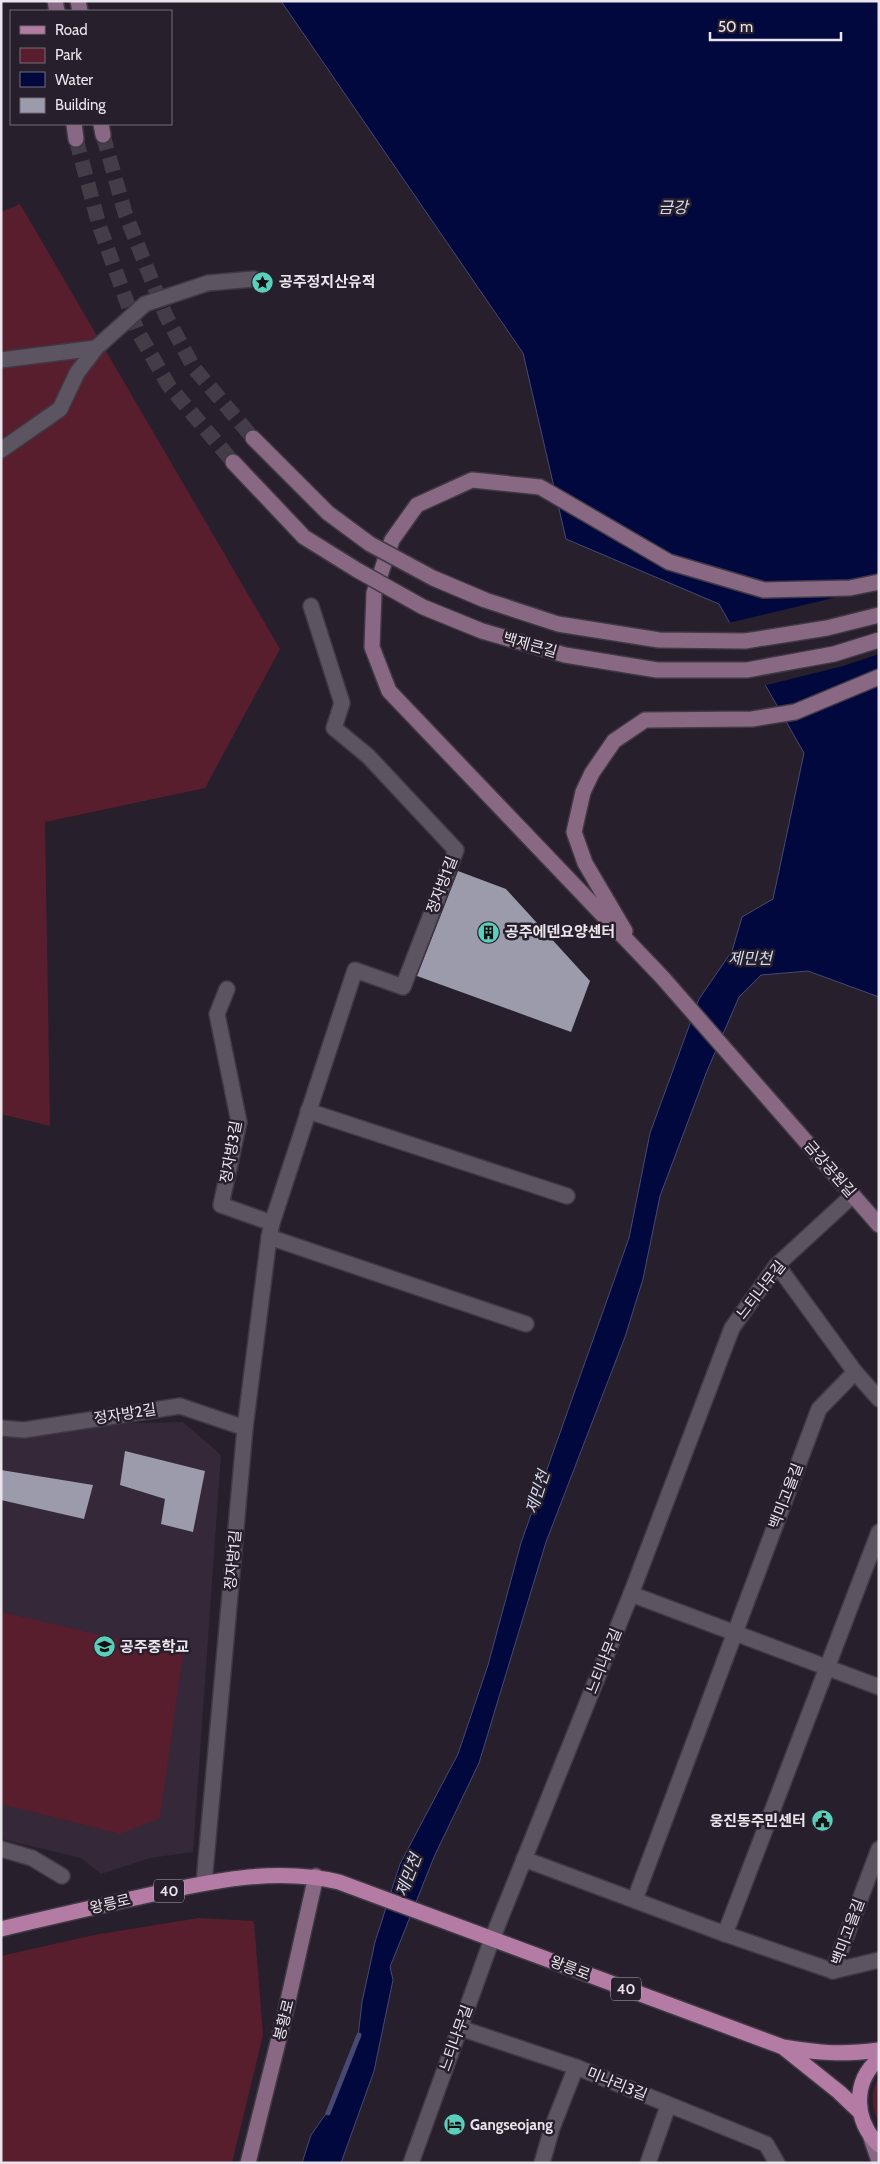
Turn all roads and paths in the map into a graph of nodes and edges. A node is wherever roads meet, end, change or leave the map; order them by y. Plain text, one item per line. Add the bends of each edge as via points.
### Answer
1 (254, 279) dead end
2 (96, 348) junction
3 (1, 360) edge
4 (253, 438) tunnel mouth
5 (1, 450) edge
6 (233, 462) tunnel mouth
7 (879, 582) edge
8 (311, 606) dead end
9 (879, 615) edge
10 (879, 640) edge
11 (879, 676) edge
12 (638, 953) junction
13 (227, 989) dead end
14 (308, 1112) junction
15 (853, 1195) junction
16 (568, 1196) dead end
17 (879, 1225) edge
18 (271, 1230) junction
19 (777, 1265) junction
20 (526, 1324) dead end
21 (856, 1372) junction
22 (879, 1399) edge
23 (1, 1428) edge
24 (245, 1428) junction
25 (879, 1532) edge
26 (631, 1594) junction
27 (734, 1632) junction
28 (827, 1667) junction
29 (879, 1687) edge
30 (1, 1849) edge
31 (879, 1849) edge
32 (524, 1859) junction
33 (62, 1876) dead end
34 (316, 1876) junction
35 (204, 1883) junction
36 (635, 1899) junction
37 (1, 1929) edge
38 (725, 1934) junction
39 (492, 1939) junction
40 (879, 1960) edge
41 (833, 1971) junction
42 (460, 2028) junction
43 (783, 2047) junction
44 (879, 2050) edge
45 (879, 2059) edge
46 (576, 2067) junction
47 (668, 2106) junction
48 (860, 2112) junction
49 (875, 2141) edge
50 (879, 2161) edge
51 (248, 2163) edge
52 (411, 2163) edge
53 (542, 2163) edge
54 (648, 2163) edge
55 (777, 2163) edge

1 - 2 street via 208,283 145,304
2 - 3 street
2 - 5 street via 77,373 60,409
4 - 9 main road, 백제큰길, bridge via 328,513 370,544 433,578 485,600 558,624 659,640 746,641 827,628
6 - 10 main road, 백제큰길, bridge via 304,537 357,570 423,607 482,631 565,655 657,670 747,670 834,654
7 - 12 main road via 850,588 764,590 670,562 540,487 472,480 417,505 392,540 374,593 372,646 389,691
8 - 14 street, 정자방1길 via 342,704 334,728 368,756 456,850 403,987 355,970
11 - 12 main road via 795,712 752,719 645,720 614,741 583,792 574,832 585,864
12 - 15 main road, 금강공원길
13 - 18 street, 정자방3길 via 217,1014 239,1122 221,1205
14 - 16 street
14 - 18 street, 정자방1길
15 - 17 main road, 금강공원길
15 - 19 street, 느티나무길
18 - 20 street
18 - 24 street, 정자방1길
19 - 21 street
19 - 26 street, 느티나무길 via 732,1328
21 - 22 street
21 - 27 street, 백미고을길 via 819,1409
23 - 24 street, 정자방2길 via 24,1430 180,1406
24 - 35 street, 정자방1길
25 - 28 street
26 - 27 street
26 - 32 street, 느티나무길
27 - 28 street
27 - 36 street, 백미고을길
28 - 29 street
28 - 38 street
30 - 33 street via 32,1858
31 - 41 street, 백미고을길
32 - 36 street
32 - 39 street, 느티나무길
34 - 35 main road, 왕릉로 / 40 via 262,1875
34 - 39 main road, 왕릉로 / 40
34 - 51 main road, 봉황로 via 286,2014
35 - 37 main road, 왕릉로 / 40
36 - 38 street
38 - 41 street
39 - 42 street, 느티나무길
39 - 43 main road, 왕릉로 / 40
40 - 41 street, 백미고을길
42 - 46 street
42 - 52 street, 느티나무길
43 - 44 main road, 40 via 829,2054
43 - 48 main road, 40
45 - 48 main road, 40 via 864,2078 859,2095
46 - 47 street, 미나리3길
46 - 53 street, 미나리3길
47 - 54 street
47 - 55 street, 미나리3길 via 766,2144
48 - 49 main road, 40
49 - 50 main road

